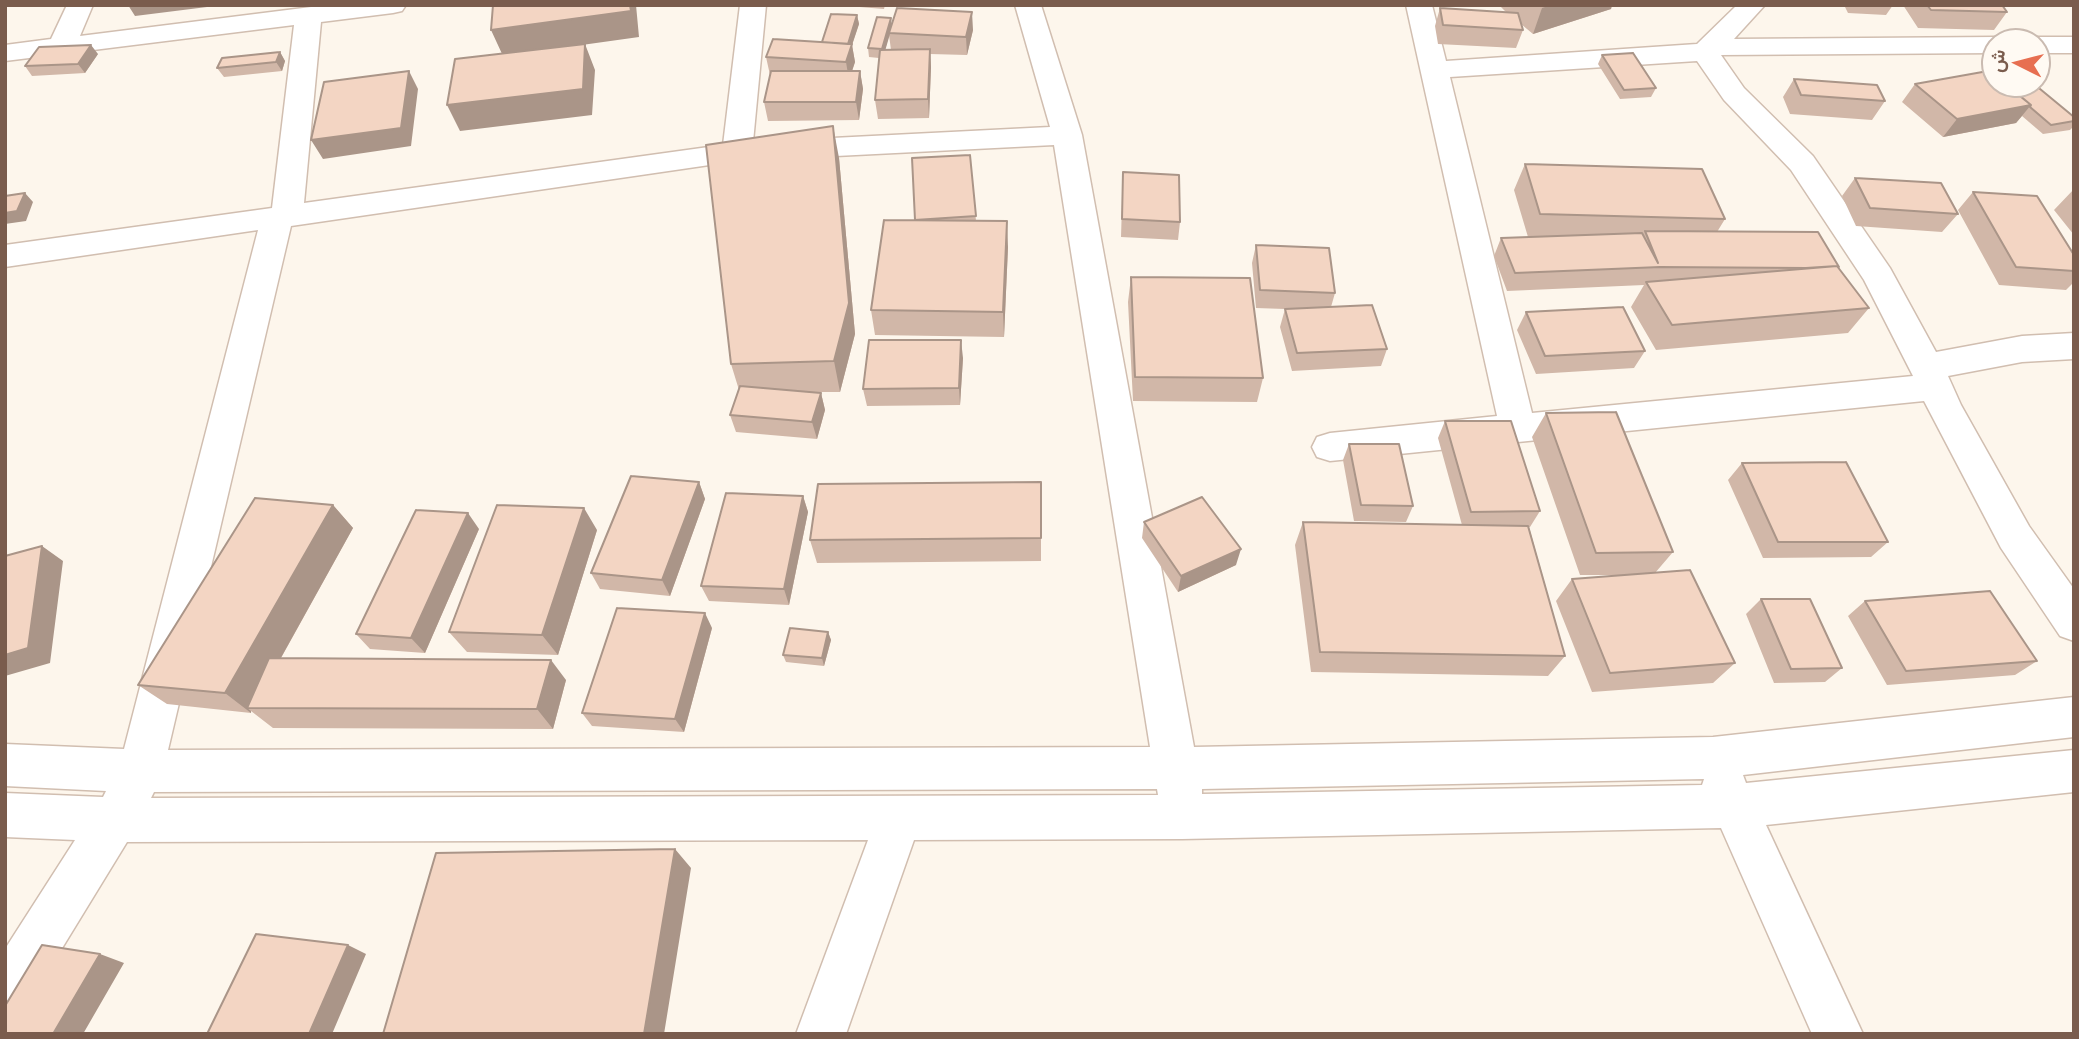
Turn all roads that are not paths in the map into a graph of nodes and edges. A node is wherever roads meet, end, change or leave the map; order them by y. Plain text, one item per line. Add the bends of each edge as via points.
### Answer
1 (80, 5) edge
2 (753, 5) edge
3 (1028, 5) edge
4 (1419, 5) edge
5 (1752, 5) edge
6 (383, 6) edge
7 (308, 15) junction
8 (62, 45) junction
9 (1981, 45) edge
10 (2051, 45) edge
11 (2074, 45) edge
12 (1707, 50) junction
13 (5, 53) edge
14 (1435, 70) junction
15 (1067, 135) junction
16 (737, 152) junction
17 (282, 217) junction
18 (5, 256) edge
19 (2074, 346) edge
20 (1931, 377) junction
21 (1518, 428) junction
22 (1330, 447) dead end
23 (2074, 623) edge
24 (2074, 717) edge
25 (1713, 758) junction
26 (5, 765) edge
27 (1177, 768) junction
28 (141, 771) junction
29 (2074, 771) edge
30 (1734, 806) junction
31 (5, 815) edge
32 (1182, 817) junction
33 (899, 818) junction
34 (115, 820) junction
35 (5, 994) edge
36 (821, 1034) edge
37 (1838, 1034) edge

1 - 8 street
2 - 16 street
3 - 15 street
4 - 14 street
5 - 12 street
6 - 7 street
7 - 8 street
7 - 17 street
8 - 13 street
9 - 12 street
10 - 11 street
12 - 14 street
12 - 20 street via 1734,94 1802,163 1878,276
14 - 21 street
15 - 16 street
15 - 27 street
16 - 17 street
17 - 18 street
17 - 28 street
19 - 20 street via 2022,349
20 - 21 street
20 - 23 street via 2015,537
21 - 22 street
24 - 25 street
25 - 27 street
25 - 30 street
26 - 28 street
27 - 28 street
27 - 32 street
28 - 34 street
29 - 30 street
30 - 32 street
30 - 37 street
31 - 34 street
32 - 33 street
33 - 34 street
33 - 36 street
34 - 35 street

